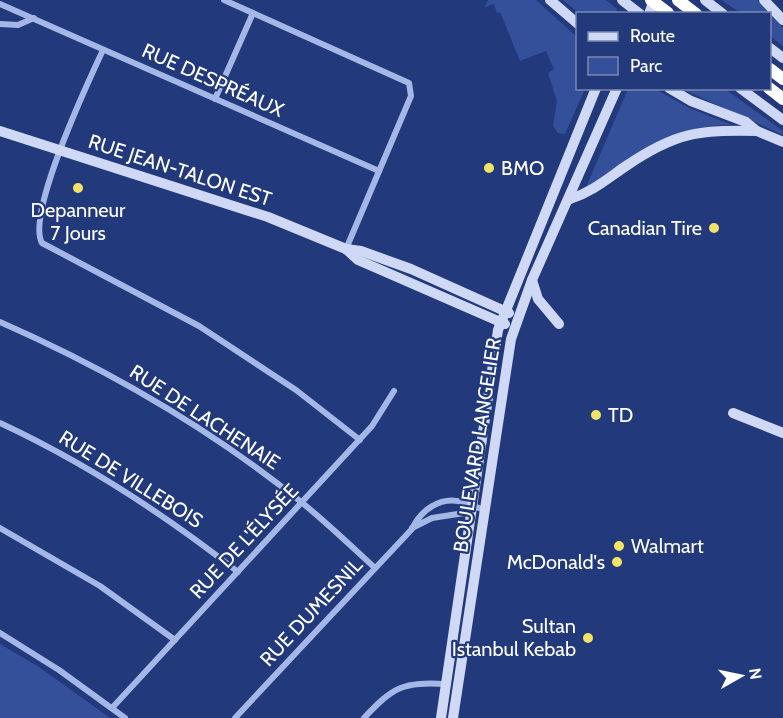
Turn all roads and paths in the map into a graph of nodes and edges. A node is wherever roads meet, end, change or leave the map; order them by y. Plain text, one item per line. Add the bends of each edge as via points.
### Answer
1 (224, 0) edge
2 (550, 0) edge
3 (622, 0) edge
4 (652, 0) edge
5 (678, 0) edge
6 (705, 0) edge
7 (764, 0) edge
8 (0, 4) edge
9 (637, 12) edge
10 (668, 12) edge
11 (693, 12) edge
12 (720, 12) edge
13 (253, 13) junction
14 (34, 18) junction
15 (783, 20) edge
16 (576, 22) edge
17 (0, 24) edge
18 (771, 49) edge
19 (103, 50) junction
20 (783, 58) edge
21 (771, 70) edge
22 (783, 79) edge
23 (595, 90) edge
24 (616, 90) edge
25 (672, 90) edge
26 (743, 90) edge
27 (771, 90) edge
28 (215, 99) junction
29 (783, 99) edge
30 (783, 120) edge
31 (0, 131) edge
32 (757, 131) junction
33 (783, 142) edge
34 (60, 151) junction
35 (379, 171) junction
36 (570, 199) junction
37 (346, 249) junction
38 (532, 280) junction
39 (505, 311) junction
40 (518, 317) junction
41 (0, 322) edge
42 (500, 322) junction
43 (559, 324) dead end
44 (514, 328) junction
45 (394, 391) dead end
46 (733, 413) dead end
47 (0, 423) edge
48 (783, 433) edge
49 (360, 440) junction
50 (302, 502) junction
51 (473, 507) junction
52 (484, 509) junction
53 (0, 528) edge
54 (411, 529) junction
55 (375, 568) junction
56 (238, 572) junction
57 (0, 633) edge
58 (175, 640) junction
59 (446, 684) junction
60 (458, 686) junction
61 (112, 708) junction
62 (125, 718) edge
63 (235, 718) edge
64 (364, 718) edge
65 (441, 718) edge
66 (453, 718) edge

1 - 13 street
2 - 16 main road
3 - 9 main road, bridge
4 - 10 highway, bridge
5 - 11 highway
6 - 12 main road
7 - 15 main road
8 - 14 street, RUE DESPRÉAUX
13 - 28 street
13 - 35 street via 409,83 411,96
14 - 17 street via 18,25
14 - 19 street, RUE DESPRÉAUX
18 - 20 main road
19 - 28 street, RUE DESPRÉAUX
19 - 34 street
21 - 22 highway
23 - 39 main road, BOULEVARD LANGELIER
24 - 36 main road, BOULEVARD LANGELIER
25 - 32 main road via 746,122
26 - 30 main road
27 - 29 highway
28 - 35 street, RUE DESPRÉAUX
31 - 34 main road, RUE JEAN-TALON EST
32 - 33 main road
32 - 36 main road via 709,130 672,139 591,192
34 - 37 main road, RUE JEAN-TALON EST via 268,217
34 - 49 street via 39,230 45,247 136,290 199,326 296,390
35 - 37 street
36 - 38 main road, BOULEVARD LANGELIER
37 - 39 main road, RUE JEAN-TALON EST via 411,269
37 - 42 main road, RUE JEAN-TALON EST via 358,260
38 - 40 main road, BOULEVARD LANGELIER
38 - 43 main road via 538,299
39 - 40 main road, RUE JEAN-TALON EST
39 - 42 main road, BOULEVARD LANGELIER
40 - 44 main road, BOULEVARD LANGELIER
41 - 50 street, RUE DE LACHENAIE via 82,359 152,399
42 - 44 main road, RUE JEAN-TALON EST
42 - 51 main road, BOULEVARD LANGELIER
44 - 52 main road, BOULEVARD LANGELIER
45 - 49 street, RUE DE L'ÉLYSÉE via 378,420
46 - 48 main road
47 - 56 street, RUE DE VILLEBOIS via 114,484
49 - 50 street, RUE DE L'ÉLYSÉE
50 - 55 street, RUE DE LACHENAIE
50 - 56 street, RUE DE L'ÉLYSÉE
51 - 52 street, RUE DUMESNIL
51 - 54 street, RUE DUMESNIL via 464,513 432,518
51 - 54 street, RUE DUMESNIL via 459,501 432,506
51 - 59 main road, BOULEVARD LANGELIER
52 - 60 main road, BOULEVARD LANGELIER
53 - 58 street via 100,586
54 - 55 street, RUE DUMESNIL
55 - 63 street, RUE DUMESNIL
56 - 58 street, RUE DE L'ÉLYSÉE
57 - 61 street
58 - 61 street, RUE DE L'ÉLYSÉE
59 - 60 street
59 - 64 street via 400,686 384,696
59 - 65 main road, BOULEVARD LANGELIER
60 - 66 main road, BOULEVARD LANGELIER
61 - 62 street

